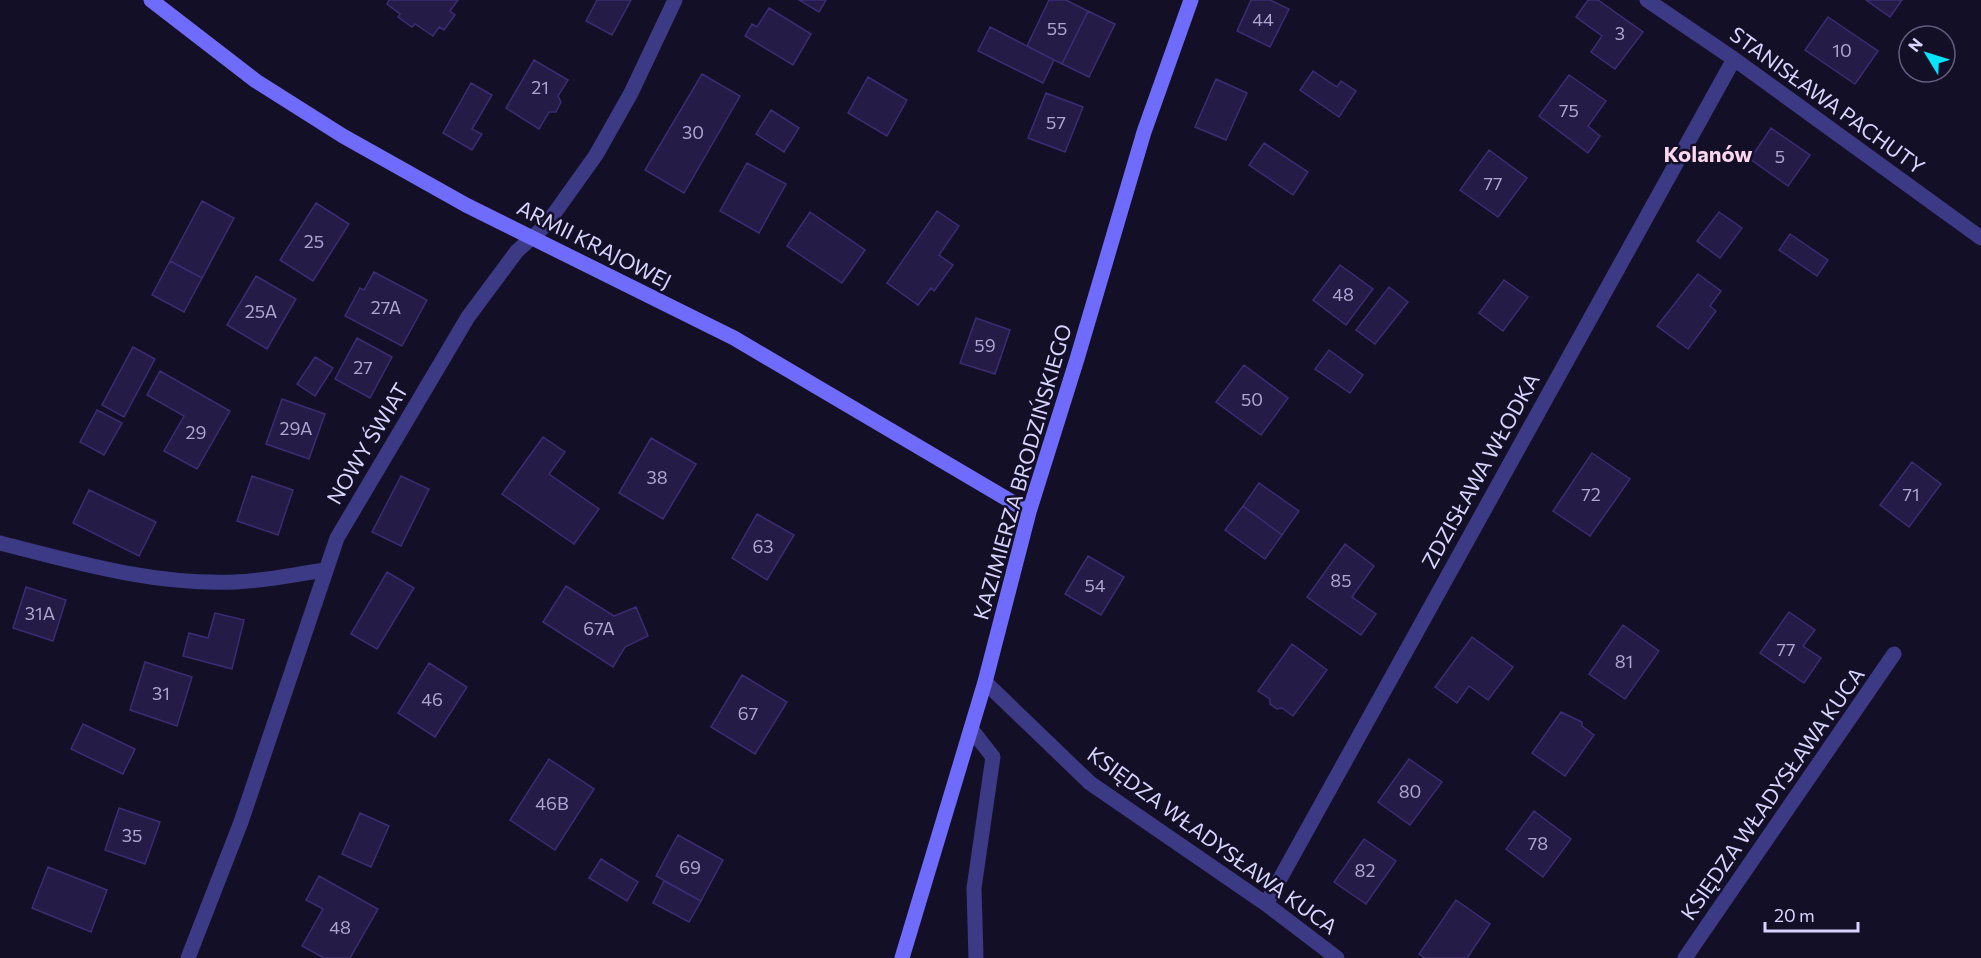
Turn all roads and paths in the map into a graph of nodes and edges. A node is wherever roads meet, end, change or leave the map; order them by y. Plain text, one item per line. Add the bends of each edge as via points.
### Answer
1 (151, 0) edge
2 (675, 0) edge
3 (1191, 0) edge
4 (1647, 0) edge
5 (1734, 59) junction
6 (532, 237) junction
7 (1981, 238) edge
8 (1029, 512) junction
9 (0, 543) edge
10 (326, 570) junction
11 (1894, 654) dead end
12 (985, 682) junction
13 (971, 729) junction
14 (1266, 904) junction
15 (188, 958) edge
16 (903, 958) edge
17 (976, 958) edge
18 (1337, 958) edge
19 (1685, 958) edge

1 - 6 main road, ARMII KRAJOWEJ via 256,81 343,136
2 - 6 street, NOWY ŚWIAT via 631,93 596,155 559,209
3 - 8 main road, KAZIMIERZA BRODZIŃSKIEGO via 1144,132
4 - 5 street, STANISŁAWA PACHUTY
5 - 7 street, STANISŁAWA PACHUTY
5 - 14 street, ZDZISŁAWA WŁODKA
6 - 8 main road, ARMII KRAJOWEJ via 734,338
6 - 10 street, NOWY ŚWIAT via 517,250 468,317 337,537
8 - 12 main road, KAZIMIERZA BRODZIŃSKIEGO
9 - 10 street via 119,574 189,582 237,582
10 - 15 street, NOWY ŚWIAT via 241,822
11 - 19 street, KSIĘDZA WŁADYSŁAWA KUCA
12 - 13 main road, KAZIMIERZA BRODZIŃSKIEGO
12 - 14 street, KSIĘDZA WŁADYSŁAWA KUCA via 1090,783
13 - 16 main road, KAZIMIERZA BRODZIŃSKIEGO
13 - 17 street via 993,757 975,888
14 - 18 street, KSIĘDZA WŁADYSŁAWA KUCA

